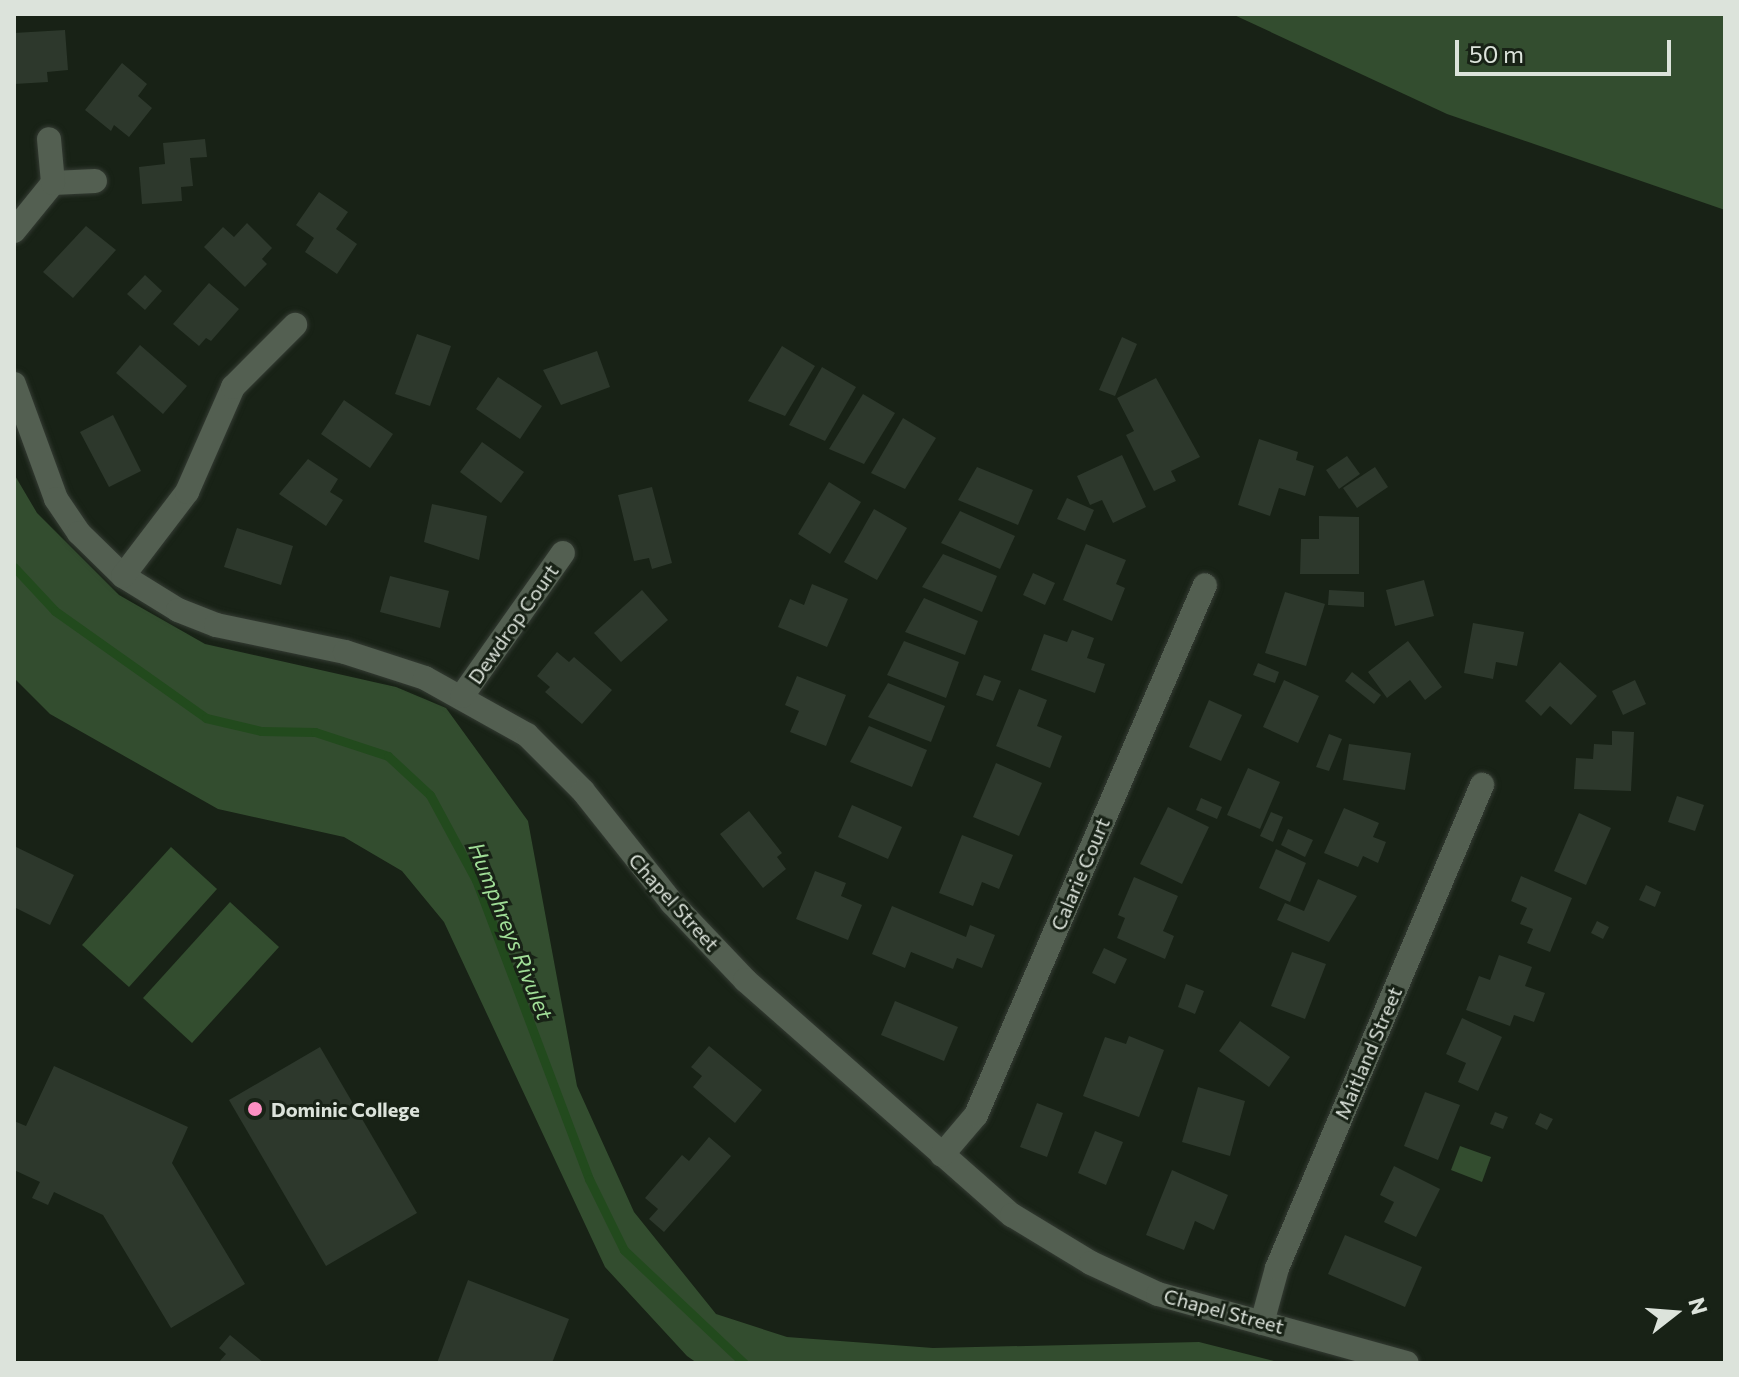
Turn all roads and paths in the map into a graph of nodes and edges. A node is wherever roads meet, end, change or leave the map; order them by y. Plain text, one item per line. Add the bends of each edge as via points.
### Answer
1 (49, 139) dead end
2 (95, 181) dead end
3 (53, 183) junction
4 (14, 231) edge
5 (295, 325) dead end
6 (14, 384) edge
7 (563, 553) dead end
8 (123, 576) junction
9 (1205, 585) dead end
10 (462, 696) junction
11 (1482, 785) dead end
12 (942, 1155) junction
13 (1262, 1323) junction
14 (1407, 1363) edge

1 - 3 street
2 - 3 street
3 - 4 street
5 - 8 street via 233,387 187,492
6 - 8 street, Chapel Street via 56,499 79,533
7 - 10 street, Dewdrop Court
8 - 10 street, Chapel Street via 178,610 216,625 382,662
9 - 12 street, Calarie Court via 976,1115
10 - 12 street, Chapel Street via 527,735 553,759 728,962
11 - 13 street, Maitland Street via 1277,1268
12 - 13 street, Chapel Street via 1012,1215 1091,1263 1158,1294
13 - 14 street, Chapel Street

